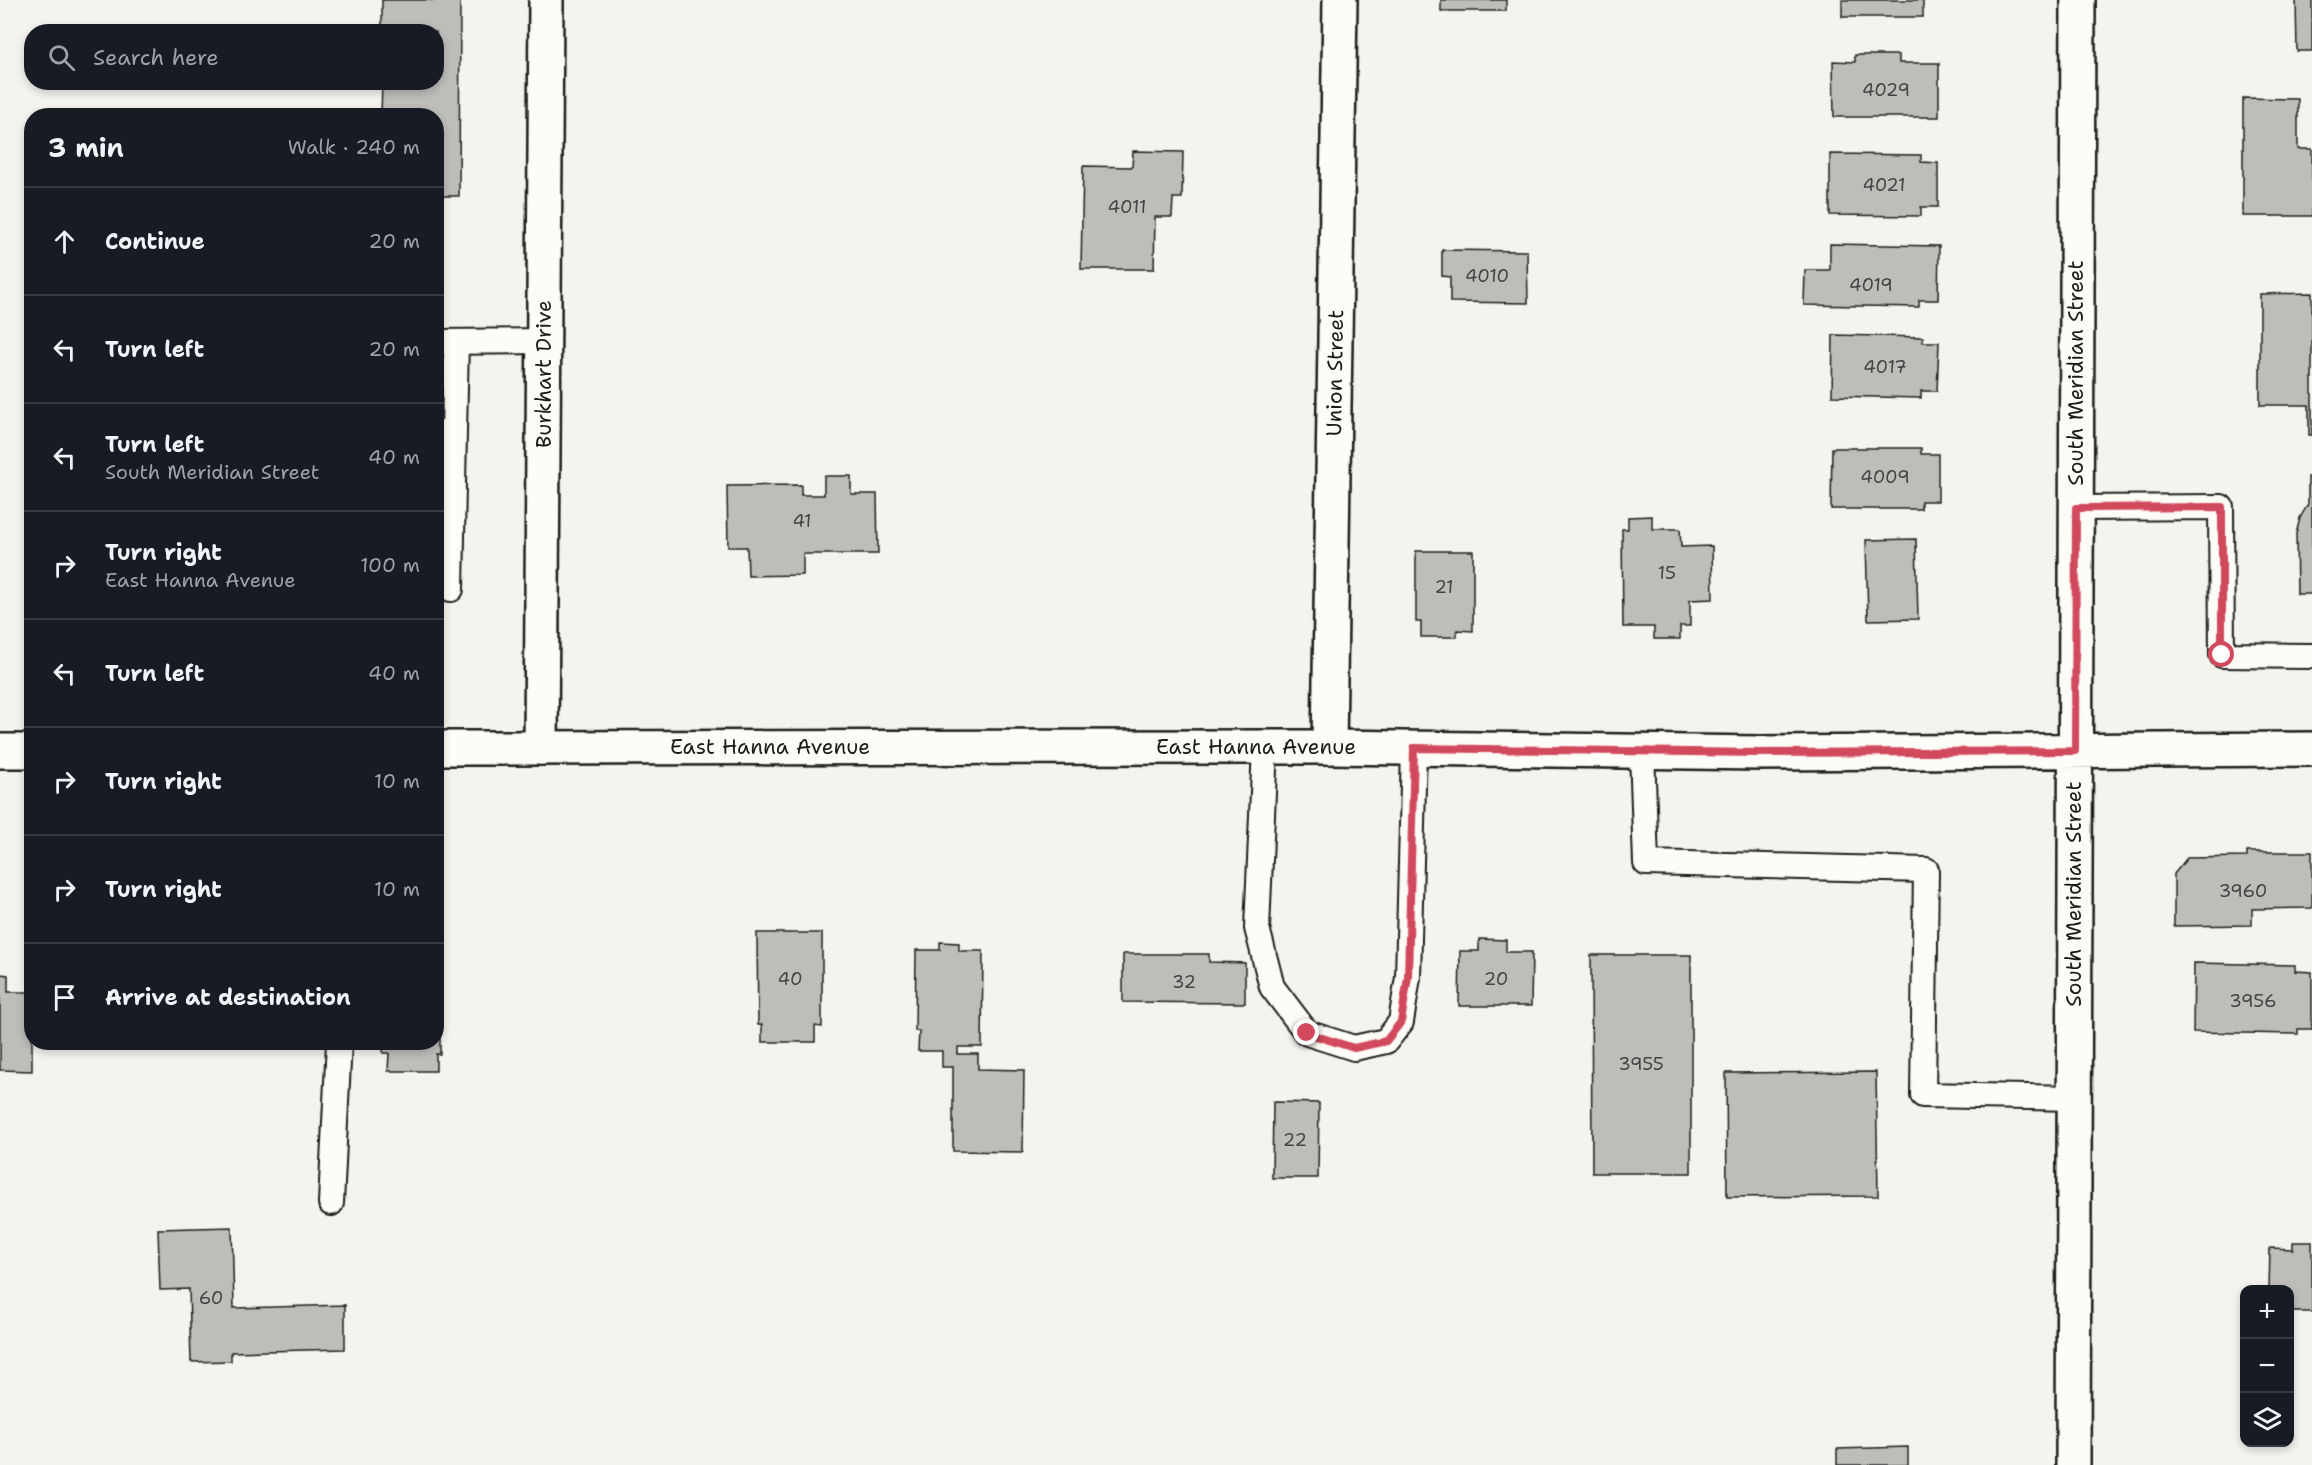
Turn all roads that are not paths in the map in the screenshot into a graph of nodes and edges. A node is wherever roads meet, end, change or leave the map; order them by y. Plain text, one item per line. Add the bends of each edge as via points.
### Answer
1 (546, 0) edge
2 (1340, 0) edge
3 (2078, 0) edge
4 (544, 341) junction
5 (446, 342) edge
6 (445, 432) edge
7 (2076, 508) junction
8 (451, 589) dead end
9 (2312, 656) edge
10 (1264, 747) junction
11 (1329, 747) junction
12 (444, 748) edge
13 (541, 748) junction
14 (1414, 748) junction
15 (2312, 749) edge
16 (0, 751) edge
17 (24, 751) edge
18 (1642, 751) junction
19 (2075, 751) junction
20 (339, 1050) edge
21 (2074, 1098) junction
22 (331, 1203) dead end
23 (2073, 1465) edge

1 - 4 main road, Burkhart Drive
2 - 11 main road, Union Street
3 - 7 main road, South Meridian Street
4 - 5 lane
4 - 13 main road, Burkhart Drive
5 - 6 lane
6 - 8 lane
7 - 9 lane via 2222,507 2222,655
7 - 19 main road, South Meridian Street
10 - 11 main road, East Hanna Avenue
10 - 13 main road, East Hanna Avenue
10 - 14 lane via 1257,928 1272,987 1307,1033 1354,1048 1386,1041 1401,1022 1408,977
11 - 14 main road, East Hanna Avenue
12 - 13 main road, East Hanna Avenue
14 - 18 main road, East Hanna Avenue
15 - 19 main road, East Hanna Avenue
16 - 17 main road
18 - 19 main road, East Hanna Avenue
18 - 21 lane via 1647,863 1926,870 1923,1095
19 - 21 main road, South Meridian Street
20 - 22 lane
21 - 23 main road, South Meridian Street

